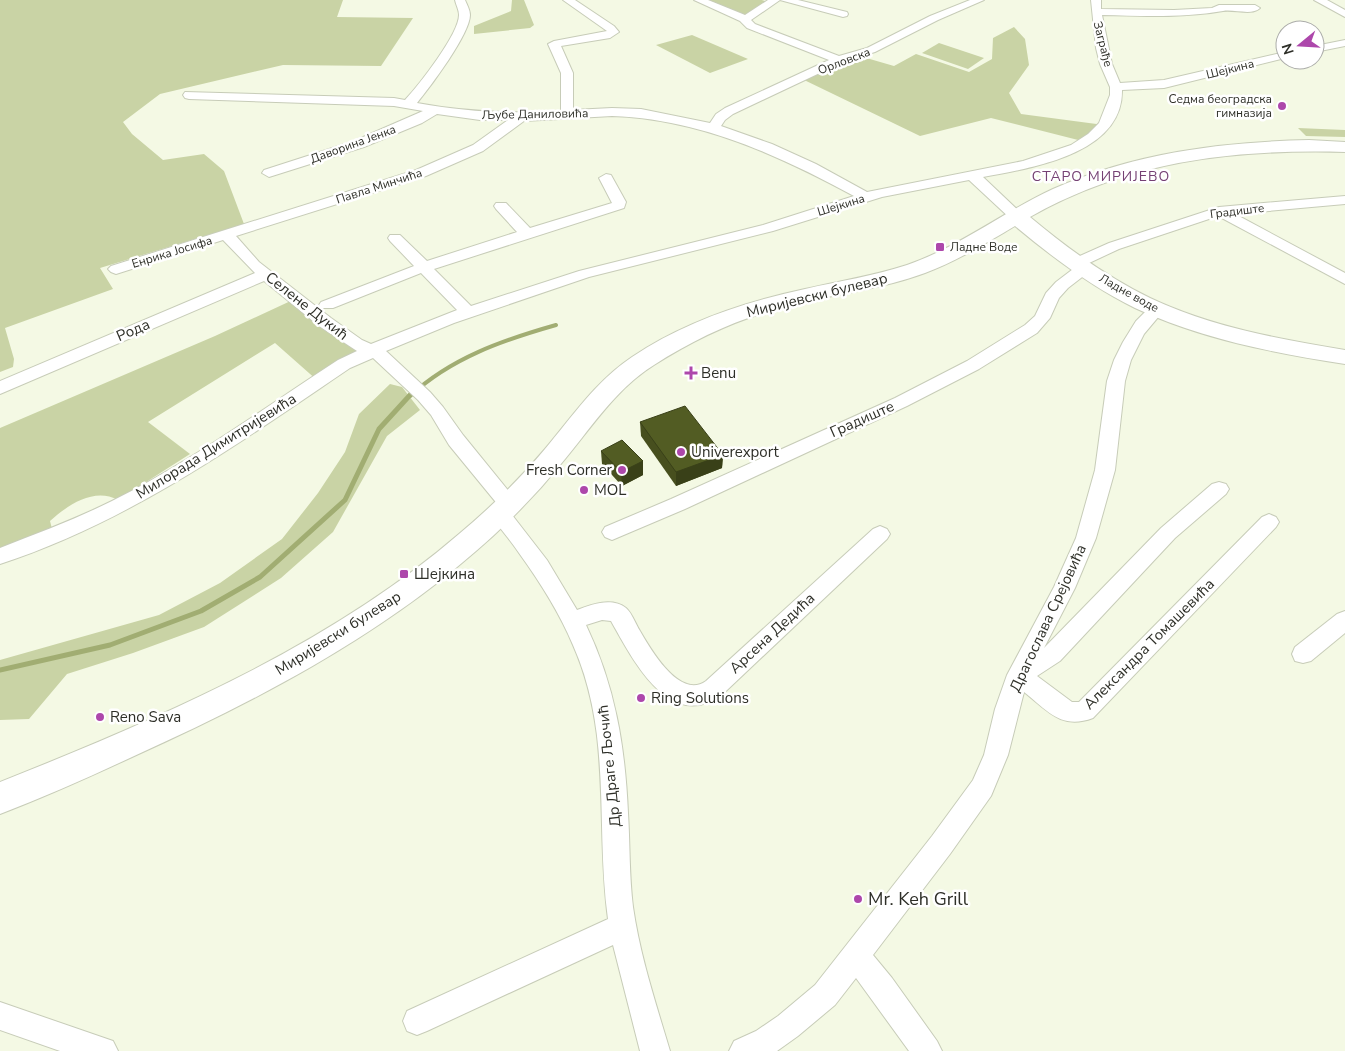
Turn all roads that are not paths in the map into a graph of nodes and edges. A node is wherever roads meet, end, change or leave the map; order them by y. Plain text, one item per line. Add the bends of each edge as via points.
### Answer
1 (460, 0) edge
2 (568, 0) edge
3 (698, 0) edge
4 (775, 0) edge
5 (785, 0) edge
6 (975, 0) edge
7 (1319, 0) edge
8 (1096, 6) edge
9 (1255, 8) dead end
10 (843, 14) dead end
11 (1345, 14) edge
12 (746, 20) junction
13 (1345, 43) edge
14 (1325, 46) edge
15 (1275, 57) edge
16 (838, 60) junction
17 (1116, 87) junction
18 (189, 95) dead end
19 (409, 104) junction
20 (435, 110) junction
21 (567, 114) junction
22 (521, 117) junction
23 (714, 128) junction
24 (1345, 147) edge
25 (269, 173) dead end
26 (972, 175) junction
27 (606, 178) dead end
28 (866, 197) junction
29 (1345, 200) edge
30 (502, 206) dead end
31 (1219, 211) junction
32 (1017, 217) junction
33 (526, 234) junction
34 (227, 235) junction
35 (395, 238) dead end
36 (1081, 265) junction
37 (424, 267) junction
38 (116, 269) dead end
39 (266, 274) junction
40 (1345, 280) edge
41 (327, 305) dead end
42 (1157, 309) junction
43 (468, 312) junction
44 (372, 350) junction
45 (1345, 357) edge
46 (0, 388) edge
47 (1219, 489) dead end
48 (504, 508) junction
49 (1269, 522) dead end
50 (612, 532) dead end
51 (880, 534) dead end
52 (0, 556) edge
53 (1345, 620) edge
54 (572, 621) junction
55 (1303, 654) dead end
56 (1018, 675) junction
57 (0, 798) edge
58 (623, 926) junction
59 (856, 957) junction
60 (0, 1016) edge
61 (417, 1021) dead end
62 (103, 1051) edge
63 (655, 1051) edge
64 (744, 1051) edge
65 (927, 1051) edge

1 - 19 street via 465,22 428,83
2 - 21 street via 613,32 606,36 554,44 567,73
3 - 12 street
4 - 12 street
5 - 10 street
6 - 16 street, Орловска via 880,46
7 - 11 street
8 - 9 street via 1182,13
8 - 17 street, Заграђе via 1106,64
12 - 16 street via 751,26
13 - 14 street
15 - 17 street, Шејкина via 1164,84
16 - 23 street, Орловска via 729,111 720,117
17 - 26 street, Шејкина via 1108,119 1086,142 1045,160
18 - 19 street, Љубе Даниловића
19 - 20 street, Љубе Даниловића
20 - 22 street, Љубе Даниловића
20 - 25 street, Даворина Јенка via 359,144
21 - 22 street, Љубе Даниловића
21 - 23 street, Љубе Даниловића via 632,112
22 - 34 street, Павла Минчића via 484,145 445,163
23 - 28 street, Љубе Даниловића via 783,154
24 - 32 main road, Миријевски булевар via 1260,148 1152,162 1087,182
26 - 28 street, Шејкина
26 - 32 street, Ладне воде
27 - 33 street via 618,205
28 - 43 street, Шејкина via 768,228 584,274
29 - 31 street, Градиште
30 - 33 street
31 - 36 street, Градиште via 1114,246
31 - 40 street
32 - 36 main road, Ладне воде
32 - 48 main road, Миријевски булевар via 974,244 923,266 884,279 769,304 678,340 627,372
33 - 37 street
34 - 38 street, Енрика Јосифа
34 - 39 street, Селене Дукић
35 - 37 street
36 - 42 main road, Ладне воде
36 - 50 street, Градиште via 1052,296 1042,318 967,369
37 - 41 street
37 - 43 street
39 - 44 street, Селене Дукић via 341,334
39 - 46 street, Рода
42 - 45 main road, Ладне воде via 1226,333
42 - 56 street, Драгослава Срејовића via 1134,334 1120,367 1105,470 1086,538 1064,588
43 - 44 street, Шејкина
44 - 48 street, Селене Дукић via 437,411
44 - 52 street, Милорада Димитријевића via 344,364 159,485 87,521
47 - 56 street via 1168,533 1052,654
48 - 54 street, Др Драге Љочић
48 - 57 main road, Миријевски булевар via 408,589 277,672 169,726
49 - 56 street, Александра Томашевића via 1085,711 1067,712
51 - 54 street, Арсена Дедића via 729,674 697,696 684,695 666,685 614,611 604,610
53 - 55 street
54 - 58 street, Др Драге Љочић via 592,663 606,717
56 - 59 street, Драгослава Срејовића via 996,755 982,788
58 - 61 street
58 - 63 street, Др Драге Љочић via 629,961
59 - 64 street, Драгослава Срејовића via 810,1009 766,1041
59 - 65 street
60 - 62 street

